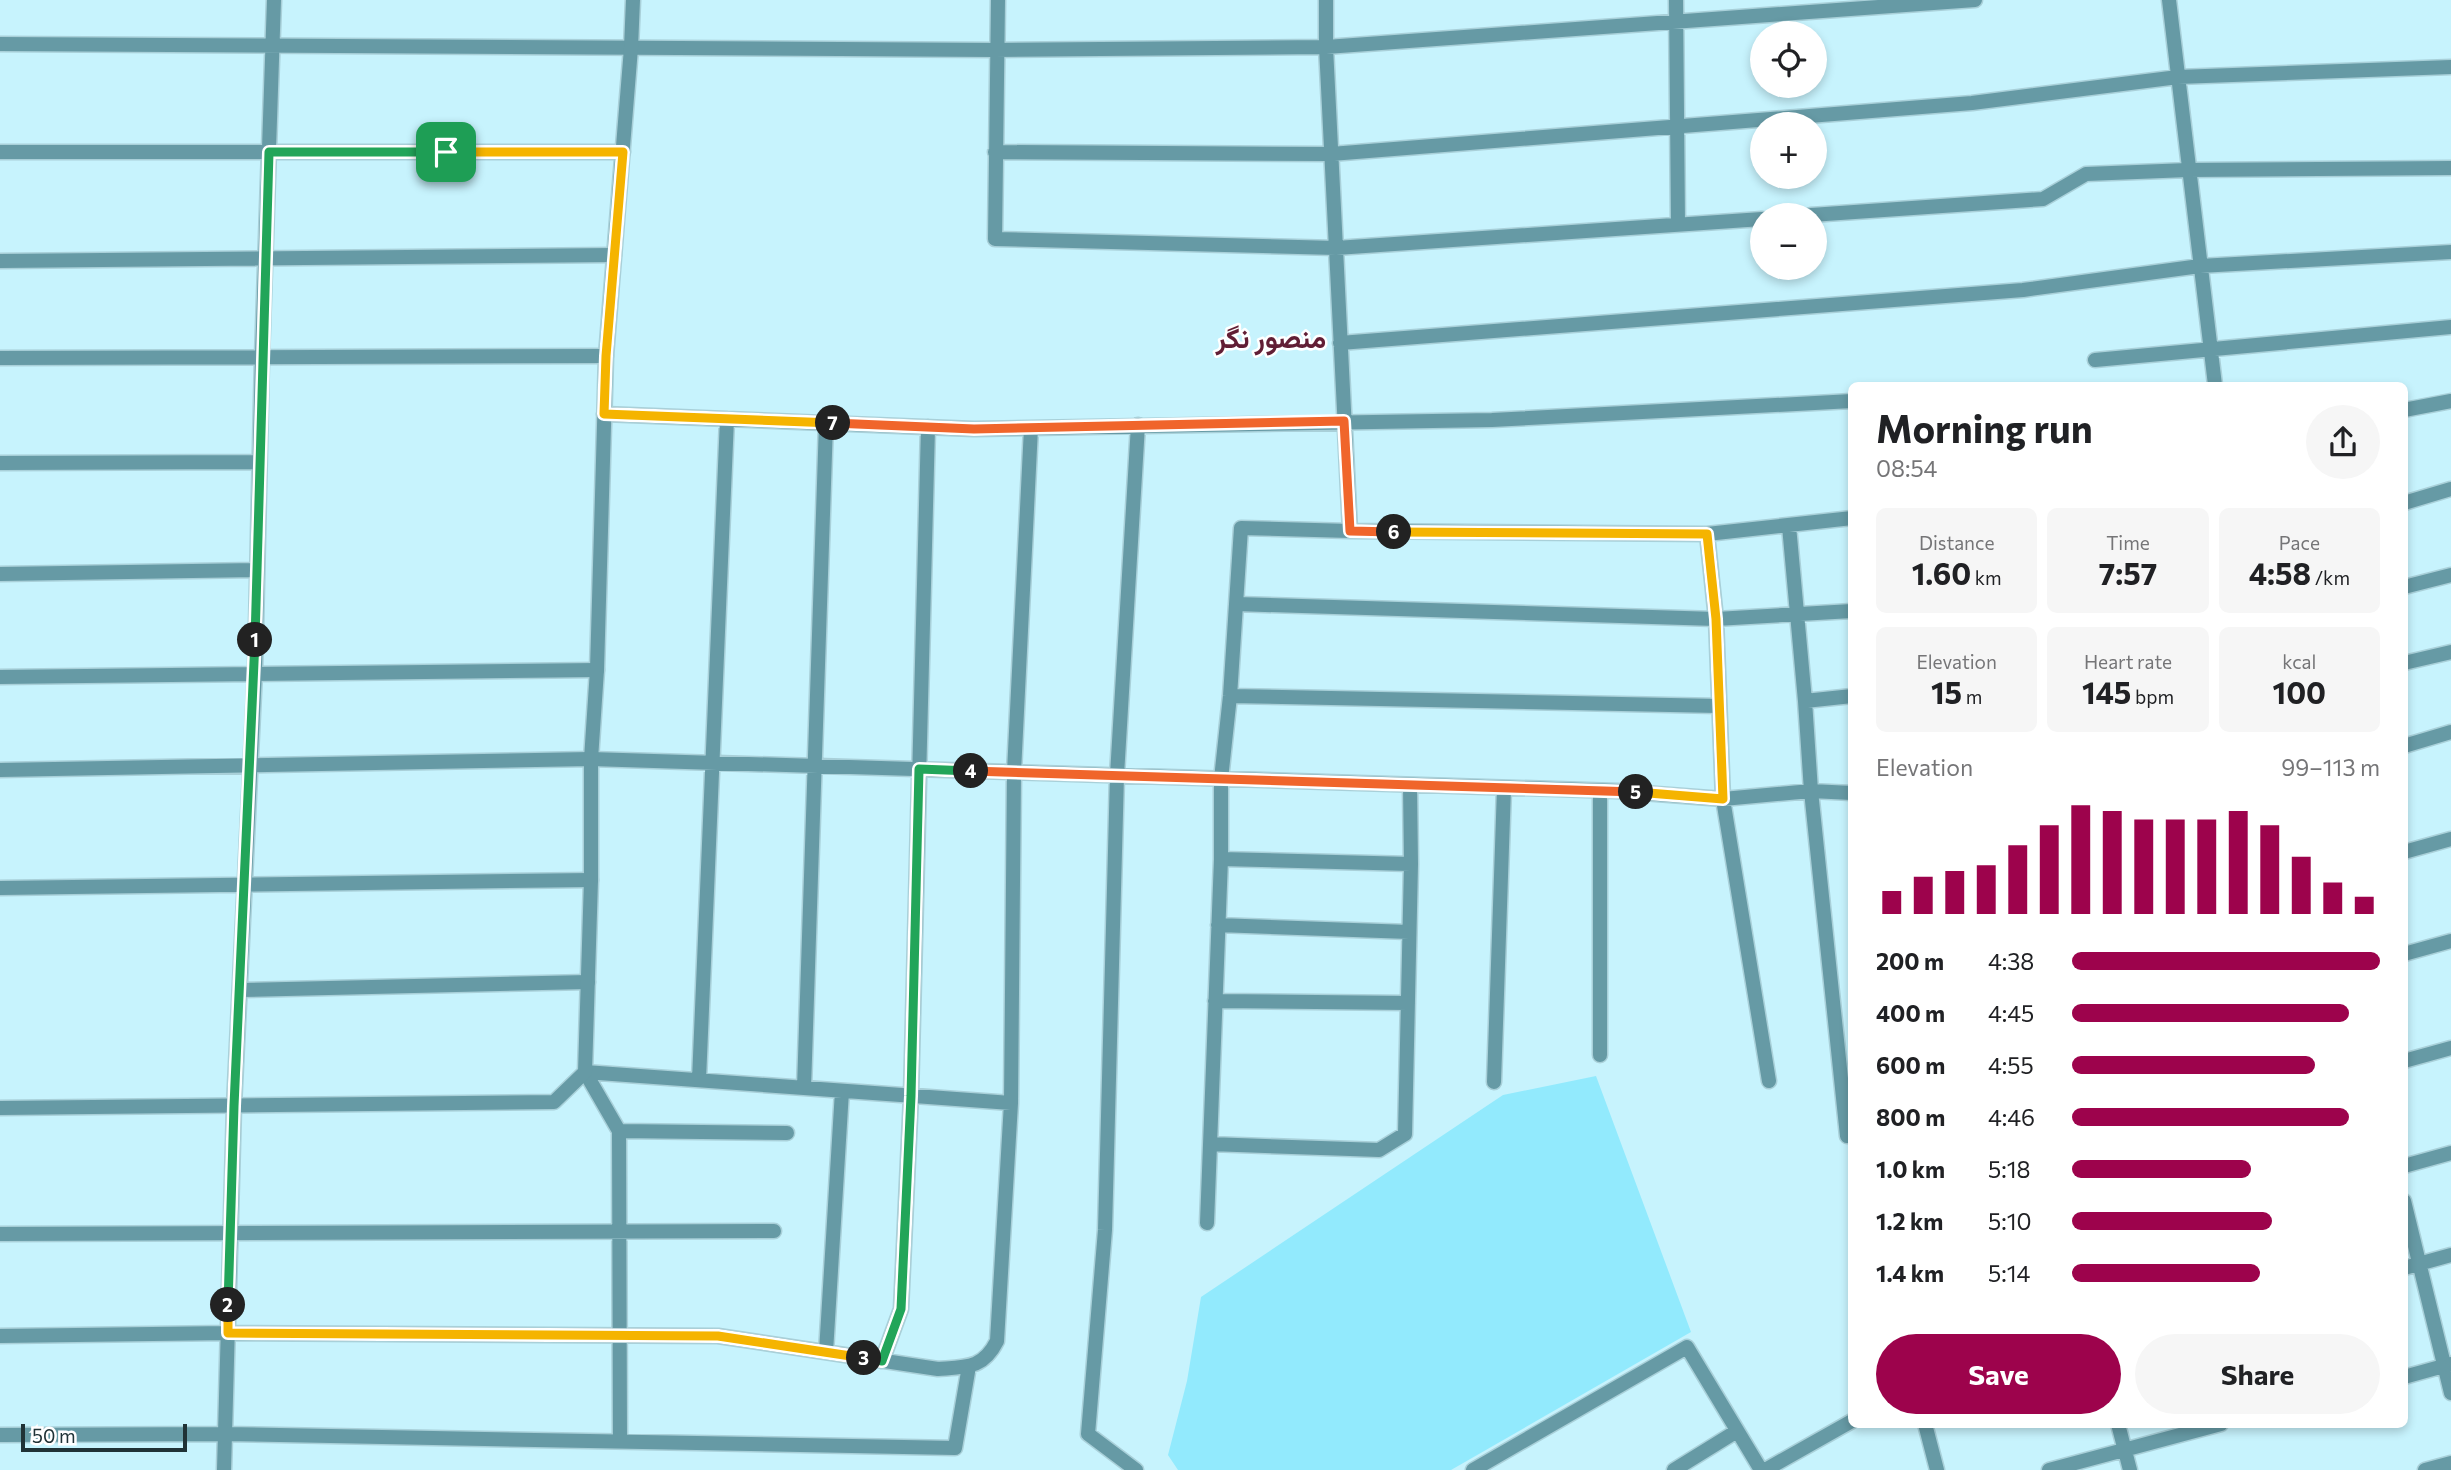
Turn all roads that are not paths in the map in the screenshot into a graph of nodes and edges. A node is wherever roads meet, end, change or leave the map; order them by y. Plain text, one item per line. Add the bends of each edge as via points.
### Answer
1 (274, 0) edge
2 (632, 0) edge
3 (998, 0) edge
4 (1326, 0) edge
5 (1676, 0) edge
6 (1975, 0) edge
7 (2169, 0) edge
8 (1676, 22) junction
9 (0, 44) edge
10 (272, 46) junction
11 (1326, 47) junction
12 (631, 48) junction
13 (996, 50) junction
14 (2451, 67) edge
15 (2178, 77) junction
16 (1677, 127) junction
17 (0, 152) edge
18 (269, 152) junction
19 (623, 152) junction
20 (995, 152) junction
21 (1331, 154) junction
22 (2451, 168) edge
23 (2188, 170) junction
24 (1827, 214) edge
25 (1750, 220) edge
26 (1678, 225) junction
27 (1336, 248) junction
28 (2451, 253) edge
29 (614, 255) junction
30 (265, 258) junction
31 (0, 261) edge
32 (2200, 266) junction
33 (2451, 327) edge
34 (1340, 343) junction
35 (2210, 349) junction
36 (606, 356) junction
37 (262, 357) junction
38 (0, 358) edge
39 (2095, 360) dead end
40 (2215, 382) edge
41 (1848, 401) edge
42 (2451, 401) edge
43 (2408, 409) edge
44 (604, 414) junction
45 (727, 419) junction
46 (1344, 421) junction
47 (826, 423) junction
48 (1138, 425) junction
49 (928, 427) junction
50 (1031, 428) junction
51 (0, 463) edge
52 (259, 463) junction
53 (2451, 489) edge
54 (2408, 502) edge
55 (1848, 518) edge
56 (1788, 526) junction
57 (1350, 531) junction
58 (1707, 534) junction
59 (257, 570) junction
60 (0, 573) edge
61 (2451, 575) edge
62 (2408, 586) edge
63 (1236, 604) junction
64 (1848, 611) edge
65 (1797, 614) junction
66 (1716, 619) junction
67 (2451, 652) edge
68 (2408, 662) edge
69 (597, 670) junction
70 (254, 673) junction
71 (0, 677) edge
72 (1230, 696) junction
73 (1848, 696) edge
74 (1805, 701) junction
75 (1719, 706) junction
76 (2451, 732) edge
77 (2408, 745) edge
78 (591, 759) junction
79 (713, 763) junction
80 (249, 766) junction
81 (815, 766) junction
82 (919, 769) junction
83 (0, 770) edge
84 (1014, 772) junction
85 (1117, 775) junction
86 (1221, 779) junction
87 (1410, 785) junction
88 (1504, 788) junction
89 (1600, 791) junction
90 (1811, 791) junction
91 (1848, 793) edge
92 (1723, 799) junction
93 (2451, 839) edge
94 (2408, 851) edge
95 (1221, 859) junction
96 (1411, 864) junction
97 (591, 880) junction
98 (244, 884) junction
99 (0, 888) edge
100 (1218, 925) junction
101 (1409, 932) junction
102 (2451, 941) edge
103 (2408, 953) edge
104 (588, 982) junction
105 (240, 990) junction
106 (1215, 1001) junction
107 (1408, 1003) junction
108 (2451, 1048) edge
109 (1600, 1055) dead end
110 (2408, 1060) edge
111 (585, 1072) junction
112 (699, 1080) junction
113 (1769, 1081) dead end
114 (1494, 1082) dead end
115 (804, 1088) junction
116 (842, 1090) junction
117 (911, 1096) junction
118 (1011, 1103) junction
119 (234, 1106) junction
120 (0, 1108) edge
121 (619, 1131) junction
122 (788, 1133) dead end
123 (1847, 1136) dead end
124 (1210, 1144) junction
125 (2451, 1153) edge
126 (2408, 1165) edge
127 (2408, 1217) edge
128 (1207, 1223) dead end
129 (774, 1231) dead end
130 (619, 1232) junction
131 (230, 1233) junction
132 (0, 1234) edge
133 (2451, 1255) edge
134 (2420, 1264) junction
135 (2408, 1267) edge
136 (228, 1333) junction
137 (0, 1336) edge
138 (620, 1336) junction
139 (826, 1352) junction
140 (882, 1361) junction
141 (2448, 1365) edge
142 (969, 1366) junction
143 (2408, 1376) edge
144 (2451, 1393) edge
145 (1848, 1424) edge
146 (1926, 1428) edge
147 (2119, 1428) edge
148 (2206, 1428) edge
149 (1737, 1431) junction
150 (225, 1434) junction
151 (0, 1435) edge
152 (620, 1441) junction
153 (2124, 1450) junction
154 (2451, 1463) edge
155 (224, 1470) edge
156 (1136, 1470) edge
157 (1474, 1470) edge
158 (1674, 1470) edge
159 (1763, 1470) edge
160 (1937, 1470) edge
161 (2049, 1470) edge
162 (2130, 1470) edge
163 (2425, 1470) edge

1 - 10 street
2 - 12 street
3 - 13 street
4 - 11 street
5 - 8 street
6 - 8 street
7 - 15 street
8 - 11 street
8 - 16 street
9 - 10 street
10 - 12 street
10 - 18 street
11 - 13 street
11 - 21 street
12 - 13 street
12 - 19 street
13 - 20 street
14 - 15 street
15 - 16 street via 1972,103
15 - 23 street
16 - 21 street
16 - 26 street
17 - 18 street
18 - 19 street
18 - 30 street
19 - 29 street
20 - 21 street
20 - 27 street via 995,239
21 - 27 street
22 - 23 street
23 - 24 street via 2086,174 2043,199
23 - 32 street
25 - 26 street
26 - 27 street
27 - 34 street
28 - 32 street
29 - 30 street
29 - 36 street
30 - 31 street
30 - 37 street
32 - 34 street via 2023,290
32 - 35 street
33 - 35 street
34 - 46 street
35 - 39 street
35 - 40 street
36 - 37 street
36 - 44 street
37 - 38 street
37 - 52 street
41 - 46 street via 1492,420
42 - 43 street
44 - 45 street
44 - 69 street
45 - 47 street
45 - 79 street
46 - 48 street
46 - 57 street
47 - 49 street
47 - 81 street
48 - 50 street
48 - 85 street
49 - 50 street
49 - 82 street
50 - 84 street
51 - 52 street
52 - 59 street
53 - 54 street
55 - 56 street
56 - 58 street
56 - 65 street
57 - 58 street
57 - 63 street via 1241,528
58 - 66 street
59 - 60 street
59 - 70 street
61 - 62 street
63 - 66 street
63 - 72 street
64 - 65 street
65 - 66 street
65 - 74 street
66 - 75 street
67 - 68 street
69 - 70 street
69 - 78 street
70 - 71 street
70 - 80 street
72 - 75 street
72 - 86 street
73 - 74 street
74 - 90 street
75 - 92 street
76 - 77 street
78 - 79 street
78 - 80 street
78 - 97 street
79 - 81 street
79 - 112 street
80 - 83 street
80 - 98 street
81 - 82 street
81 - 115 street
82 - 84 street
82 - 117 street
84 - 85 street
84 - 118 street
85 - 86 street
85 - 156 street via 1105,1230 1088,1434
86 - 87 street
86 - 95 street
87 - 88 street
87 - 96 street
88 - 89 street
88 - 114 street
89 - 92 street
89 - 109 street
90 - 91 street
90 - 92 street
90 - 123 street
92 - 113 street
93 - 94 street
95 - 96 street
95 - 100 street
96 - 101 street
97 - 98 street
97 - 104 street
98 - 99 street
98 - 105 street
100 - 101 street
100 - 106 street
101 - 107 street
102 - 103 street
104 - 105 street
104 - 111 street
105 - 119 street
106 - 107 street
106 - 124 street
107 - 124 street via 1405,1134 1380,1150
108 - 110 street
111 - 112 street
111 - 119 street via 554,1102
111 - 121 street
112 - 115 street
115 - 116 street
116 - 117 street
116 - 139 street
117 - 118 street
117 - 140 street via 901,1309
118 - 142 street via 997,1341 990,1354
119 - 120 street
119 - 131 street
121 - 122 street
121 - 130 street
124 - 128 street
125 - 126 street
127 - 134 street
129 - 130 street
130 - 131 street
130 - 138 street
131 - 132 street
131 - 136 street
133 - 134 street
134 - 135 street
134 - 141 street
136 - 137 street
136 - 138 street
136 - 150 street
138 - 139 street via 718,1336
138 - 152 street
139 - 140 street
140 - 142 street via 938,1370
141 - 143 street
141 - 144 street
142 - 152 street via 955,1448
145 - 159 street
146 - 160 street
147 - 153 street
148 - 153 street
149 - 157 street via 1687,1347
149 - 158 street
149 - 159 street
150 - 151 street
150 - 152 street
150 - 155 street
153 - 161 street
153 - 162 street
154 - 163 street

